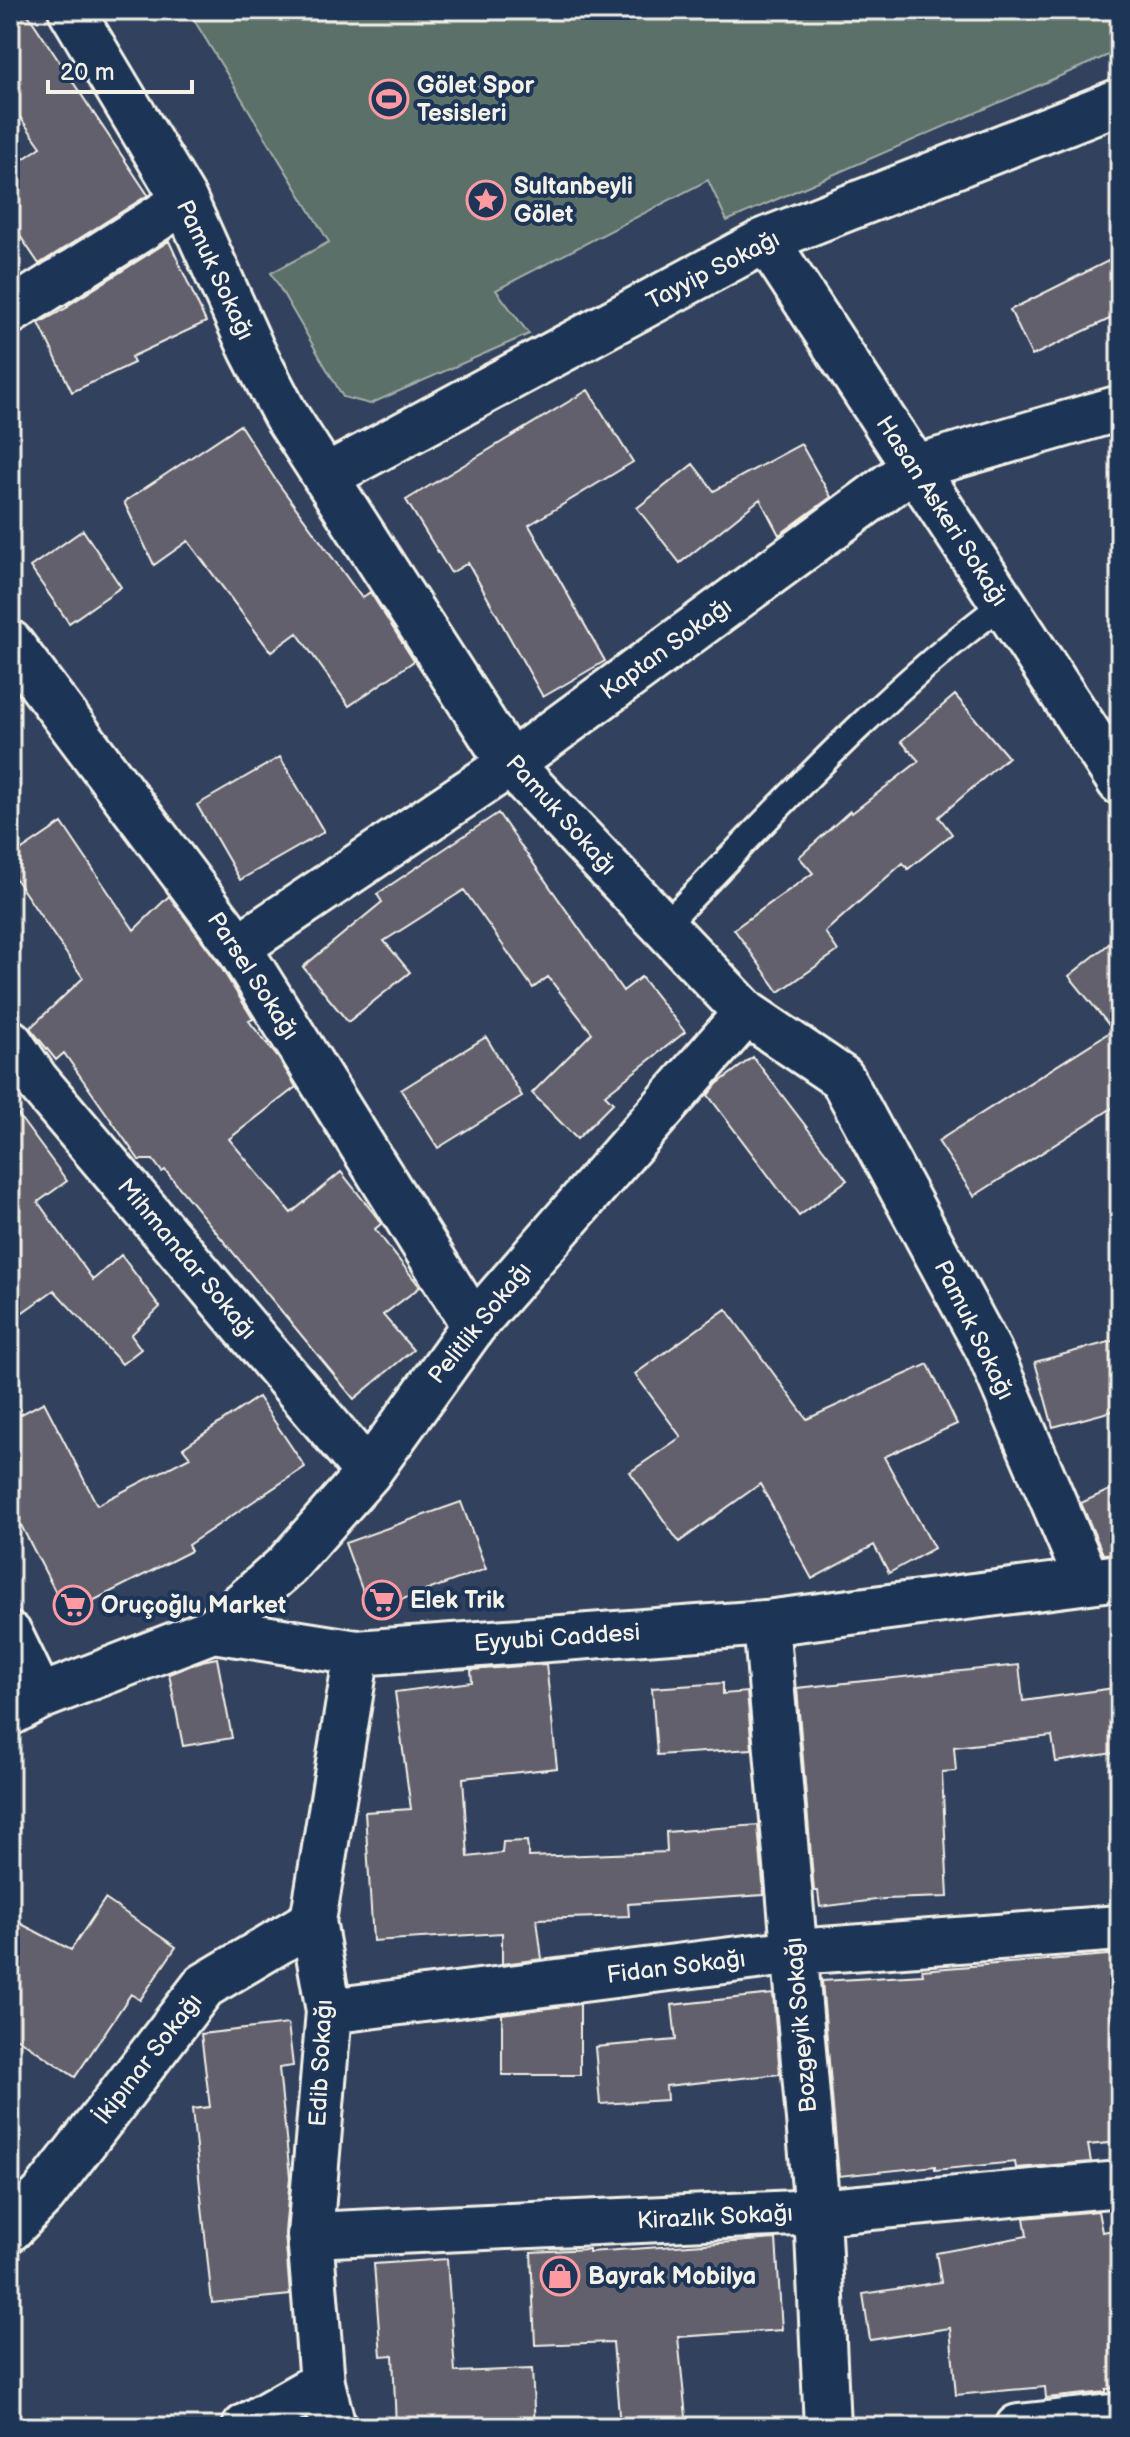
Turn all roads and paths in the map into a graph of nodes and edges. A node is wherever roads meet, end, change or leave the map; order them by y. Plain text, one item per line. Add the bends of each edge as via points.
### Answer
1 (71, 10) edge
2 (1120, 101) edge
3 (185, 201) junction
4 (766, 240) junction
5 (10, 312) edge
6 (1120, 408) edge
7 (913, 468) junction
8 (325, 477) junction
9 (1003, 604) junction
10 (10, 643) edge
11 (510, 764) junction
12 (1120, 782) edge
13 (664, 926) junction
14 (238, 947) junction
15 (746, 1013) junction
16 (10, 1042) edge
17 (23, 1091) edge
18 (474, 1325) junction
19 (368, 1473) junction
20 (1103, 1579) edge
21 (766, 1623) junction
22 (213, 1630) junction
23 (10, 1635) edge
24 (357, 1653) junction
25 (25, 1705) edge
26 (313, 1921) junction
27 (1120, 1928) edge
28 (795, 1952) junction
29 (329, 2011) junction
30 (1120, 2184) edge
31 (817, 2212) junction
32 (10, 2229) edge
33 (310, 2235) junction
34 (322, 2383) junction
35 (1120, 2416) edge
36 (245, 2427) edge
37 (333, 2427) edge
38 (827, 2427) edge
39 (1018, 2427) edge

1 - 3 street, Pamuk Sokağı
2 - 4 street, Tayyip Sokağı
3 - 5 street
3 - 8 street, Pamuk Sokağı via 252,350
4 - 7 street, Hasan Askeri Sokağı
4 - 8 street, Tayyip Sokağı
6 - 7 street, Kaptan Sokağı
7 - 9 street, Hasan Askeri Sokağı
7 - 11 street, Kaptan Sokağı
8 - 11 street, Pamuk Sokağı
9 - 12 street, Hasan Askeri Sokağı
9 - 13 lane via 865,719
10 - 14 street, Parsel Sokağı
11 - 13 street, Pamuk Sokağı
11 - 14 street, Kaptan Sokağı
13 - 15 street, Pamuk Sokağı
14 - 18 street, Parsel Sokağı
15 - 18 street, Pelitlik Sokağı
15 - 20 street, Pamuk Sokağı via 842,1078 989,1351
16 - 17 street, Mihmandar Sokağı
17 - 19 street, Mihmandar Sokağı
18 - 19 street, Pelitlik Sokağı
19 - 22 street, Pelitlik Sokağı via 286,1566
20 - 21 street, Eyyubi Caddesi
21 - 24 street, Eyyubi Caddesi
21 - 28 street, Bozgeyik Sokağı
22 - 24 street, Eyyubi Caddesi
22 - 25 street
23 - 25 street
24 - 26 street, Edib Sokağı
26 - 29 street, Edib Sokağı
26 - 32 street, İkipınar Sokağı via 204,1986 44,2194
27 - 28 street, Fidan Sokağı
28 - 29 street, Fidan Sokağı
28 - 31 street, Bozgeyik Sokağı
29 - 33 street, Edib Sokağı
30 - 31 street, Kirazlık Sokağı
31 - 33 street, Kirazlık Sokağı
31 - 38 street, Bozgeyik Sokağı
33 - 34 street, Edib Sokağı
34 - 36 street
34 - 37 street, Edib Sokağı
35 - 39 street

